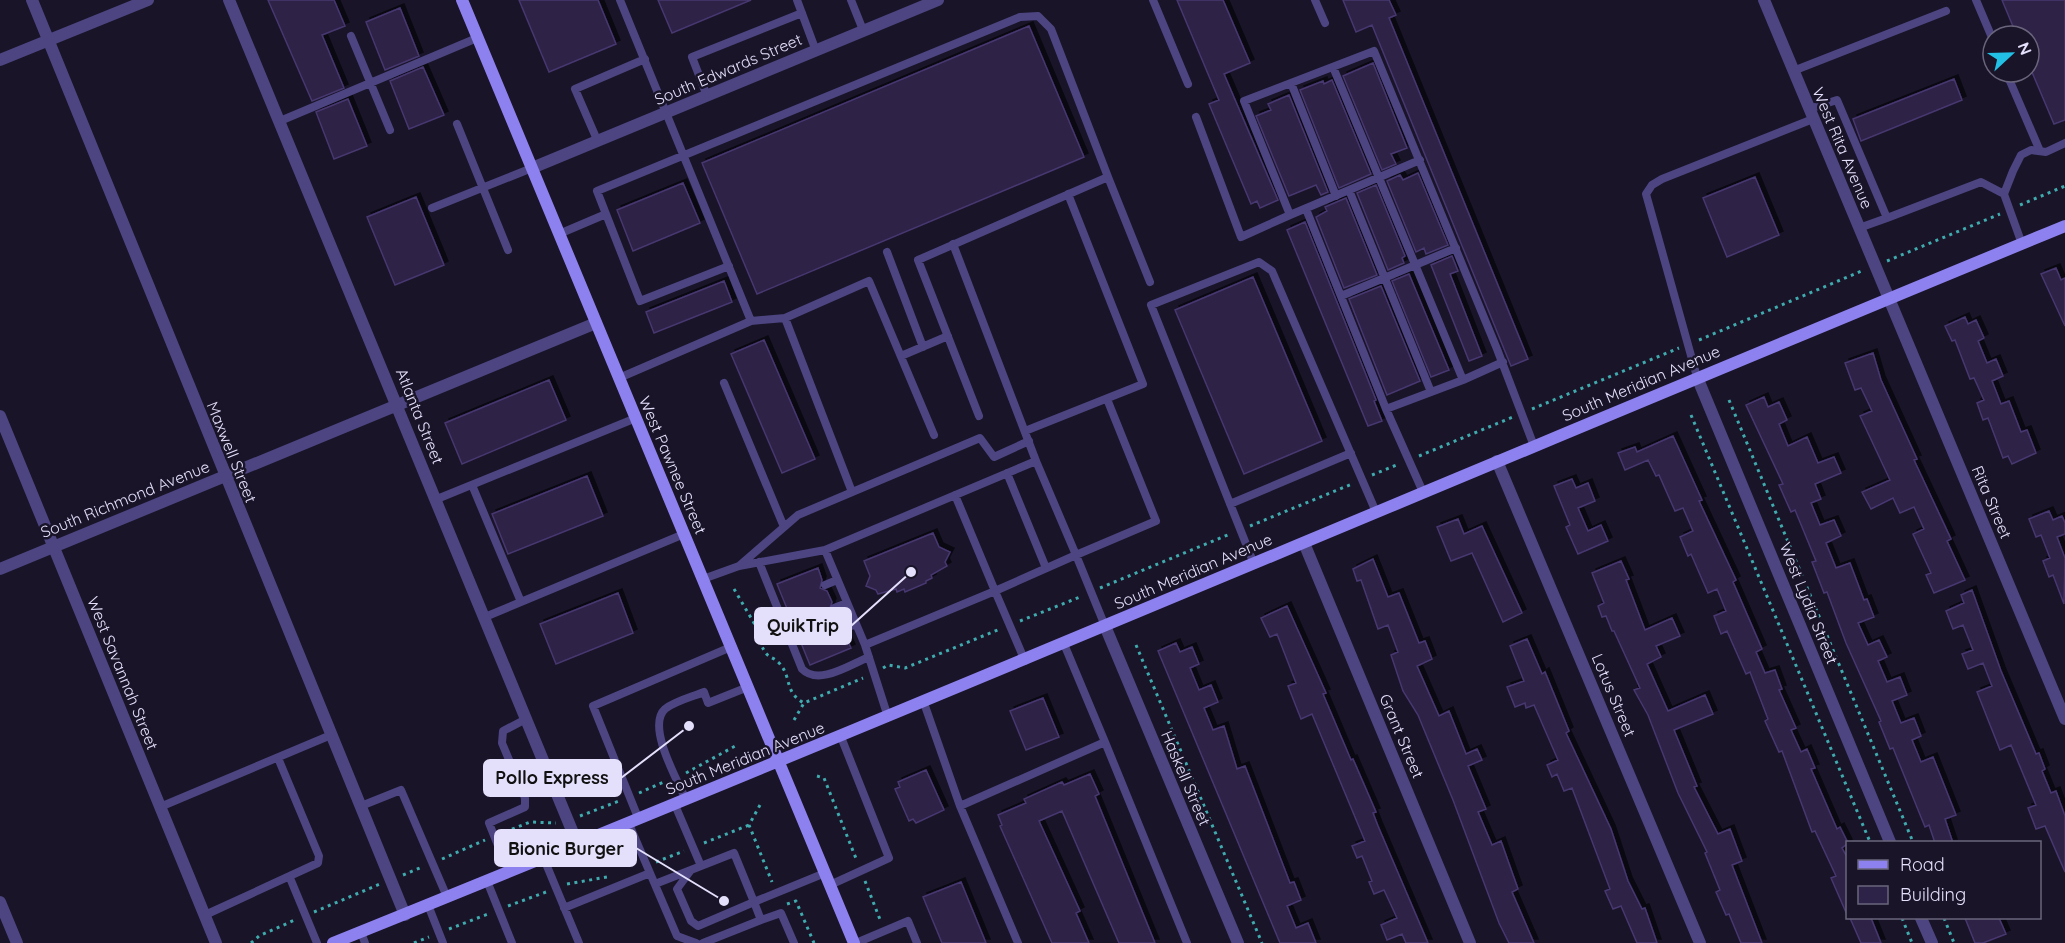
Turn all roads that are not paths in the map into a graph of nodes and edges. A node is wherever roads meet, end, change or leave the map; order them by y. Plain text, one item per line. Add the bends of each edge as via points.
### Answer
1 (32, 0) edge
2 (148, 0) edge
3 (229, 0) edge
4 (462, 0) edge
5 (620, 0) edge
6 (797, 0) edge
7 (851, 0) edge
8 (938, 0) edge
9 (1153, 0) edge
10 (1315, 0) edge
11 (1976, 0) edge
12 (1766, 5) edge
13 (1946, 11) dead end
14 (802, 13) junction
15 (1325, 22) dead end
16 (1986, 24) edge
17 (863, 30) junction
18 (351, 36) dead end
19 (477, 38) junction
20 (48, 40) junction
21 (816, 51) junction
22 (645, 59) junction
23 (0, 60) edge
24 (1333, 67) junction
25 (1793, 71) junction
26 (370, 83) junction
27 (1291, 83) junction
28 (1188, 84) dead end
29 (2011, 84) edge
30 (706, 96) junction
31 (667, 113) junction
32 (1811, 114) junction
33 (1196, 117) dead end
34 (280, 121) junction
35 (457, 124) dead end
36 (390, 129) dead end
37 (598, 142) junction
38 (2065, 143) edge
39 (2040, 151) junction
40 (684, 155) junction
41 (1420, 160) junction
42 (532, 168) junction
43 (1108, 177) junction
44 (1379, 177) junction
45 (482, 188) junction
46 (1349, 190) junction
47 (1068, 194) junction
48 (2004, 194) junction
49 (1336, 196) junction
50 (432, 208) dead end
51 (1306, 209) junction
52 (606, 214) junction
53 (1290, 215) junction
54 (1887, 218) junction
55 (2065, 226) edge
56 (1859, 228) junction
57 (559, 234) junction
58 (953, 244) junction
59 (2022, 244) junction
60 (1456, 248) junction
61 (508, 250) dead end
62 (887, 252) dead end
63 (1415, 265) junction
64 (729, 266) junction
65 (1385, 278) junction
66 (1150, 282) dead end
67 (1341, 296) junction
68 (1888, 299) junction
69 (784, 318) junction
70 (751, 321) junction
71 (596, 323) junction
72 (948, 336) junction
73 (923, 347) junction
74 (901, 356) junction
75 (1503, 362) junction
76 (1697, 377) junction
77 (619, 378) junction
78 (1462, 380) junction
79 (724, 383) dead end
80 (1431, 392) junction
81 (1107, 399) junction
82 (398, 405) junction
83 (1386, 409) junction
84 (0, 416) edge
85 (979, 416) dead end
86 (636, 418) junction
87 (1025, 431) junction
88 (934, 435) dead end
89 (1029, 441) junction
90 (1534, 446) junction
91 (1351, 453) junction
92 (1036, 461) junction
93 (1497, 461) junction
94 (1006, 473) junction
95 (225, 476) junction
96 (472, 485) junction
97 (852, 492) junction
98 (1423, 492) junction
99 (955, 495) junction
100 (437, 500) junction
101 (1230, 504) junction
102 (1376, 512) junction
103 (784, 527) junction
104 (684, 534) junction
105 (1304, 543) junction
106 (53, 547) junction
107 (825, 549) junction
108 (1076, 555) junction
109 (759, 562) junction
110 (1254, 564) junction
111 (739, 566) junction
112 (1046, 568) junction
113 (0, 569) edge
114 (703, 579) junction
115 (837, 580) junction
116 (825, 585) dead end
117 (994, 591) junction
118 (521, 602) junction
119 (847, 603) junction
120 (834, 608) dead end
121 (485, 617) junction
122 (856, 624) junction
123 (1105, 626) junction
124 (843, 629) dead end
125 (1064, 644) junction
126 (865, 645) junction
127 (731, 647) junction
128 (869, 657) junction
129 (1025, 661) junction
130 (748, 687) junction
131 (924, 703) junction
132 (888, 717) junction
133 (526, 719) junction
134 (2065, 719) edge
135 (331, 735) junction
136 (841, 737) junction
137 (1105, 742) junction
138 (278, 758) junction
139 (779, 762) junction
140 (680, 803) junction
141 (361, 806) junction
142 (960, 806) junction
143 (160, 807) junction
144 (634, 822) junction
145 (1889, 841) edge
146 (578, 845) junction
147 (544, 859) junction
148 (701, 866) junction
149 (649, 869) junction
150 (691, 870) junction
151 (508, 873) junction
152 (825, 873) junction
153 (290, 878) junction
154 (487, 881) junction
155 (655, 884) junction
156 (830, 885) junction
157 (447, 897) junction
158 (754, 902) junction
159 (0, 903) edge
160 (428, 905) junction
161 (564, 908) junction
162 (205, 915) junction
163 (405, 915) junction
164 (1921, 919) edge
165 (761, 920) junction
166 (363, 938) edge
167 (17, 943) edge
168 (216, 943) edge
169 (318, 943) edge
170 (333, 943) edge
171 (443, 943) edge
172 (512, 943) edge
173 (579, 943) edge
174 (696, 943) edge
175 (703, 943) edge
176 (794, 943) edge
177 (855, 943) edge
178 (917, 943) edge
179 (1018, 943) edge
180 (1187, 943) edge
181 (1238, 943) edge
182 (1470, 943) edge
183 (1700, 943) edge
184 (1932, 943) edge

1 - 20 street, Maxwell Street
2 - 20 street
3 - 34 street, Atlanta Street
4 - 19 main road, West Pawnee Street
5 - 22 lane
6 - 14 lane
7 - 17 lane
8 - 17 street, South Edwards Street
9 - 28 lane
10 - 15 lane
11 - 16 lane
12 - 25 street, West Rita Avenue
13 - 25 lane
14 - 21 lane
14 - 30 lane via 692,57
17 - 21 street, South Edwards Street
18 - 26 lane
19 - 26 lane
19 - 42 main road, West Pawnee Street
20 - 23 street
20 - 95 street, Maxwell Street
21 - 30 street, South Edwards Street
22 - 31 lane
22 - 37 lane via 575,89
24 - 27 lane
24 - 41 lane via 1374,51
24 - 44 lane
25 - 32 street, West Rita Avenue
26 - 34 lane
26 - 36 lane
27 - 49 lane
27 - 53 lane via 1244,101
29 - 39 lane
30 - 31 street, South Edwards Street
31 - 37 street, South Edwards Street
31 - 40 lane
32 - 54 lane via 1837,100
32 - 56 street, West Rita Avenue
32 - 76 lane via 1662,179 1646,194
33 - 53 lane via 1241,237
34 - 82 street, Atlanta Street
35 - 45 lane
37 - 42 street, South Edwards Street
38 - 39 lane
39 - 48 lane via 2021,155
40 - 43 lane via 1020,17 1038,16 1051,29
40 - 52 lane via 597,191
40 - 64 lane
41 - 44 lane
41 - 60 lane
42 - 45 lane
42 - 57 main road, West Pawnee Street
43 - 47 lane
43 - 66 lane
44 - 46 lane
44 - 63 lane
45 - 50 lane
45 - 61 lane
46 - 49 lane
46 - 65 lane
47 - 58 lane
47 - 81 lane via 1143,384
48 - 54 lane via 1981,182
48 - 59 lane
49 - 51 lane
51 - 53 lane
51 - 67 lane
52 - 57 lane
52 - 64 lane via 640,301
54 - 56 lane
55 - 59 main road, South Meridian Avenue
56 - 68 street, West Rita Avenue
57 - 71 main road, West Pawnee Street
58 - 72 lane via 918,260
58 - 87 lane
59 - 68 main road, South Meridian Avenue
60 - 63 lane
60 - 75 lane
62 - 73 lane
63 - 65 lane
63 - 78 lane
64 - 70 lane
65 - 67 lane
65 - 80 lane
67 - 83 lane
68 - 76 main road, South Meridian Avenue
68 - 134 street, Rita Street
69 - 70 lane
69 - 74 lane via 869,281
69 - 97 lane
70 - 77 lane
71 - 77 main road, West Pawnee Street
71 - 82 street, South Richmond Avenue
72 - 73 lane
72 - 85 lane
73 - 74 lane
74 - 88 lane
75 - 78 lane
75 - 90 lane
76 - 90 main road, South Meridian Avenue
76 - 145 street, West Lydia Street
77 - 86 main road, West Pawnee Street
78 - 80 lane
79 - 103 lane
80 - 83 lane
81 - 87 lane
81 - 108 lane via 1156,521
82 - 95 street, South Richmond Avenue
82 - 100 street, Atlanta Street
83 - 98 lane
84 - 106 street, West Savannah Street
86 - 96 lane
86 - 104 main road, West Pawnee Street
87 - 89 lane
89 - 92 lane
89 - 97 lane via 994,457 980,438
90 - 93 main road, South Meridian Avenue
91 - 101 lane
91 - 101 lane via 1272,271 1259,262 1151,305
91 - 102 lane
92 - 94 lane
92 - 108 lane
93 - 98 main road, South Meridian Avenue
93 - 183 street, Lotus Street
94 - 99 lane
94 - 112 lane
95 - 106 street, South Richmond Avenue
95 - 135 street, Maxwell Street
96 - 100 lane
96 - 118 lane
97 - 103 lane via 798,515
98 - 102 main road, South Meridian Avenue
99 - 107 lane
99 - 117 lane
100 - 121 street, Atlanta Street
101 - 110 lane
102 - 105 main road, South Meridian Avenue
103 - 111 lane
104 - 114 main road, West Pawnee Street
104 - 118 lane
105 - 110 main road, South Meridian Avenue
105 - 182 street, Grant Street
106 - 113 street, South Richmond Avenue
106 - 143 street, West Savannah Street
107 - 109 lane
107 - 115 lane
108 - 112 lane
108 - 123 lane
109 - 111 lane
109 - 128 lane via 780,603 802,669 809,676 819,677
110 - 123 main road, South Meridian Avenue
111 - 114 lane
112 - 117 lane
114 - 127 main road, West Pawnee Street
115 - 116 lane
115 - 119 lane
117 - 126 lane
117 - 129 lane
118 - 121 lane
119 - 120 lane
119 - 122 lane
121 - 133 street, Atlanta Street
122 - 124 lane
122 - 126 lane
123 - 125 main road, South Meridian Avenue
123 - 181 street, Haskell Street
125 - 129 main road, South Meridian Avenue
125 - 137 lane
126 - 128 lane
127 - 130 main road, West Pawnee Street
127 - 144 lane via 594,706
128 - 132 lane
129 - 131 main road, South Meridian Avenue
130 - 139 main road, West Pawnee Street
130 - 140 lane via 708,703 704,692 664,710 659,728
131 - 132 main road, South Meridian Avenue
131 - 142 lane
132 - 136 main road, South Meridian Avenue
133 - 146 street, Atlanta Street
133 - 151 lane via 503,732 502,743 525,798 525,807 489,823
135 - 138 lane
135 - 141 street, Maxwell Street
136 - 139 main road, South Meridian Avenue
136 - 156 lane via 889,858
137 - 142 lane
137 - 180 lane
138 - 143 lane
138 - 153 lane via 319,856 312,868
139 - 140 main road, South Meridian Avenue
139 - 152 main road, West Pawnee Street
140 - 144 main road, South Meridian Avenue
140 - 148 lane
141 - 157 lane via 401,790
141 - 163 street, Maxwell Street
142 - 179 lane
143 - 162 street, West Savannah Street
144 - 146 main road, South Meridian Avenue
144 - 149 lane
146 - 147 main road, South Meridian Avenue
147 - 151 main road, South Meridian Avenue
147 - 161 lane
148 - 150 lane
148 - 158 lane via 734,853
149 - 155 lane
149 - 161 lane
150 - 155 lane
150 - 158 lane via 677,890 691,921 698,926
151 - 154 main road, South Meridian Avenue
152 - 156 main road, West Pawnee Street
152 - 158 lane
153 - 162 lane
153 - 169 lane
154 - 157 main road, South Meridian Avenue
154 - 172 lane
155 - 174 lane via 677,936
156 - 177 main road, West Pawnee Street
157 - 160 main road, South Meridian Avenue
158 - 165 lane
159 - 167 street
160 - 163 main road, South Meridian Avenue
160 - 171 lane
161 - 173 lane
162 - 168 street, West Savannah Street
163 - 166 main road, South Meridian Avenue
164 - 184 street
165 - 175 lane
165 - 176 lane via 781,913
166 - 170 main road, South Meridian Avenue
177 - 178 lane via 908,921

